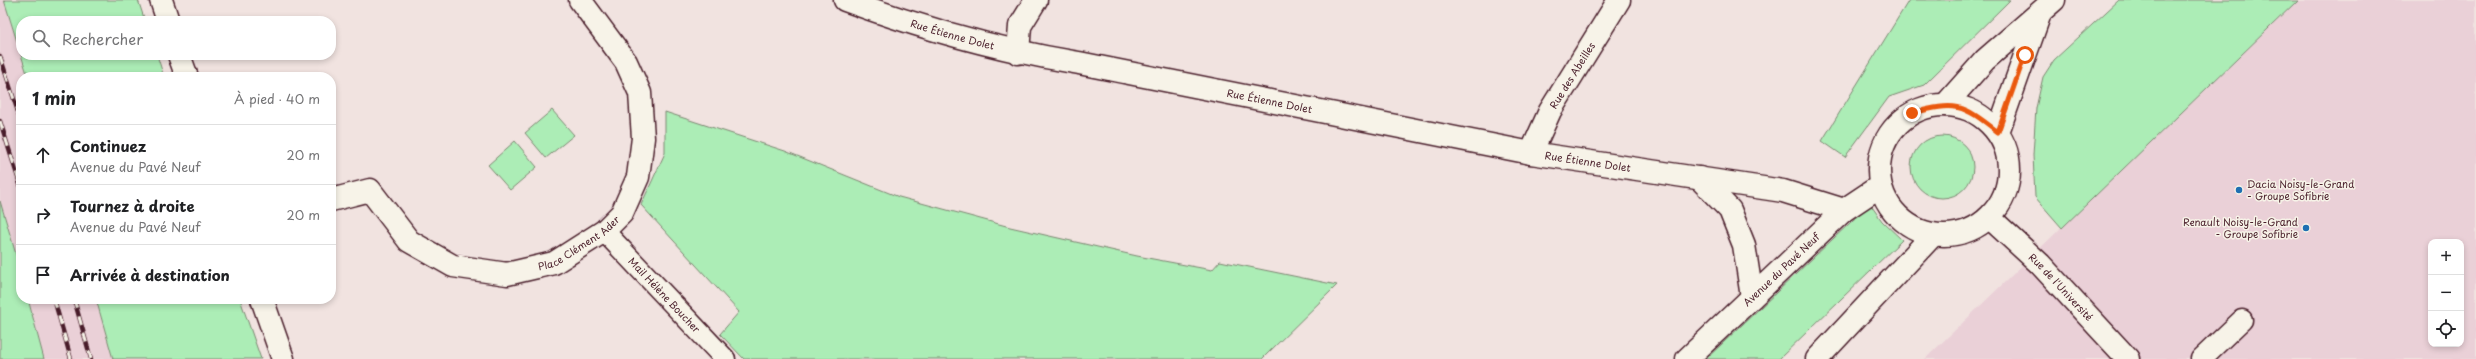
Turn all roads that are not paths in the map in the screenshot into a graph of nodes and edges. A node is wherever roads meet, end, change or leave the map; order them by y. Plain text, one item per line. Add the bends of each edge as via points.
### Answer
1 (161, 0) edge
2 (580, 0) edge
3 (845, 0) edge
4 (1036, 0) edge
5 (1619, 0) edge
6 (2054, 0) edge
7 (2039, 15) junction
8 (166, 16) edge
9 (1018, 53) junction
10 (181, 60) edge
11 (185, 72) edge
12 (1945, 105) junction
13 (1998, 132) junction
14 (1531, 153) junction
15 (1699, 178) junction
16 (1880, 186) junction
17 (336, 199) edge
18 (1844, 210) junction
19 (1990, 218) junction
20 (604, 231) junction
21 (1932, 236) junction
22 (1752, 297) junction
23 (264, 304) edge
24 (2242, 320) dead end
25 (283, 359) edge
26 (725, 359) edge
27 (1687, 359) edge
28 (1817, 359) edge
29 (2128, 359) edge
30 (2200, 359) edge

1 - 8 street
2 - 20 street, Place Clément Ader via 626,62 640,93 643,138 638,177 622,212
3 - 9 street, Rue Étienne Dolet via 910,24
4 - 9 street via 1020,26
5 - 14 street, Rue des Abeilles via 1550,112
6 - 7 street
7 - 12 street via 1985,60
7 - 13 street
9 - 14 street, Rue Étienne Dolet
10 - 11 street
12 - 13 street via 1971,110
12 - 16 street via 1912,113 1888,135 1879,159
13 - 19 street via 2009,160 2008,187
14 - 15 street, Rue Étienne Dolet
15 - 18 street, Rue Étienne Dolet via 1783,191
15 - 22 street via 1730,210 1744,245
16 - 18 street, Avenue du Pavé Neuf
16 - 21 street via 1901,220
17 - 20 street, Place Clément Ader via 370,190 409,241 453,266 508,274 554,264
18 - 22 street, Avenue du Pavé Neuf
19 - 21 street via 1964,234
19 - 29 street, Rue de l'Université via 2040,264
20 - 26 lane, Mail Hélène Boucher
21 - 28 street
22 - 27 street, Avenue du Pavé Neuf
23 - 25 street
24 - 30 lane

